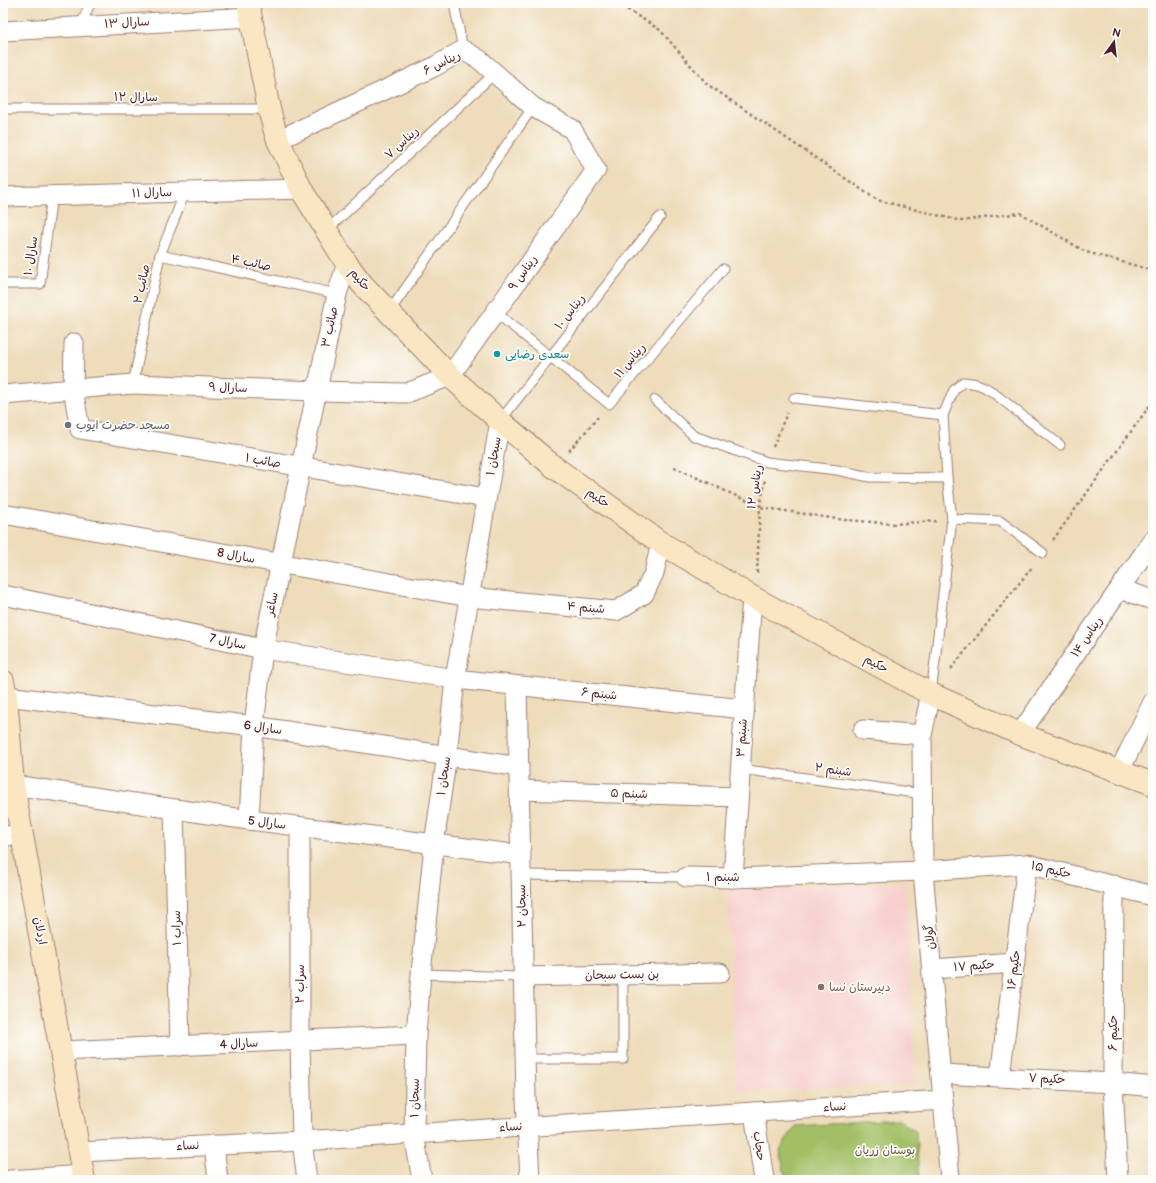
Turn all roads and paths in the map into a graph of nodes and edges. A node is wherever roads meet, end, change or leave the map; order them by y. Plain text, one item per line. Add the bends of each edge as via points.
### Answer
1 (90, 3) edge
2 (454, 3) edge
3 (617, 3) edge
4 (249, 10) edge
5 (81, 26) junction
6 (3, 31) edge
7 (463, 50) junction
8 (495, 73) junction
9 (533, 106) junction
10 (3, 108) edge
11 (269, 109) junction
12 (278, 140) junction
13 (596, 170) joint
14 (301, 189) junction
15 (185, 192) junction
16 (52, 196) junction
17 (3, 197) edge
18 (660, 217) dead end
19 (326, 231) junction
20 (160, 255) junction
21 (347, 264) junction
22 (1153, 268) edge
23 (723, 269) dead end
24 (3, 284) edge
25 (337, 294) junction
26 (388, 312) junction
27 (495, 312) junction
28 (74, 343) dead end
29 (551, 356) junction
30 (450, 376) junction
31 (133, 384) junction
32 (73, 389) junction
33 (316, 391) junction
34 (3, 395) edge
35 (794, 398) joint
36 (656, 400) dead end
37 (609, 404) junction
38 (943, 415) junction
39 (500, 421) junction
40 (1060, 445) dead end
41 (767, 462) junction
42 (301, 467) junction
43 (554, 467) junction
44 (674, 467) dead end
45 (947, 478) junction
46 (486, 498) junction
47 (760, 507) junction
48 (3, 514) edge
49 (952, 519) junction
50 (1153, 540) edge
51 (661, 542) junction
52 (1043, 553) dead end
53 (281, 564) junction
54 (1120, 589) junction
55 (3, 595) edge
56 (469, 597) junction
57 (752, 597) junction
58 (1153, 600) edge
59 (263, 649) junction
60 (454, 680) junction
61 (517, 686) junction
62 (4, 689) edge
63 (931, 694) junction
64 (1153, 702) edge
65 (744, 709) junction
66 (254, 726) junction
67 (863, 730) dead end
68 (1020, 734) junction
69 (922, 735) junction
70 (447, 755) junction
71 (519, 767) junction
72 (740, 769) junction
73 (1119, 772) junction
74 (1153, 784) edge
75 (13, 786) junction
76 (520, 790) junction
77 (922, 794) junction
78 (738, 797) junction
79 (174, 810) junction
80 (249, 820) junction
81 (300, 827) junction
82 (13, 835) edge
83 (434, 844) junction
84 (521, 855) junction
85 (1027, 864) junction
86 (924, 871) junction
87 (522, 875) junction
88 (686, 877) joint
89 (733, 878) junction
90 (1114, 885) junction
91 (1153, 896) edge
92 (1015, 963) junction
93 (933, 969) junction
94 (720, 973) dead end
95 (421, 974) junction
96 (623, 974) junction
97 (524, 977) junction
98 (416, 1035) junction
99 (300, 1041) junction
100 (180, 1046) junction
101 (61, 1051) junction
102 (526, 1059) junction
103 (941, 1074) junction
104 (1000, 1076) junction
105 (1113, 1083) junction
106 (1153, 1087) edge
107 (944, 1100) junction
108 (754, 1112) junction
109 (527, 1126) junction
110 (414, 1134) junction
111 (302, 1141) junction
112 (214, 1144) junction
113 (79, 1152) junction
114 (83, 1177) edge
115 (10, 1180) edge
116 (218, 1180) edge
117 (307, 1180) edge
118 (422, 1180) edge
119 (530, 1180) edge
120 (764, 1180) edge
121 (950, 1180) edge
122 (1118, 1180) edge

1 - 5 lane
2 - 7 lane
3 - 22 path via 660,30 707,84 877,200 961,221 1020,213 1086,252 1148,269
4 - 5 street, سارال ۱۳
4 - 11 street, حکیم
5 - 6 street, سارال ۱۳
7 - 8 street, ریناس ۶
7 - 12 street, ریناس ۶ via 434,67
8 - 9 street, ریناس ۶
8 - 19 lane, ریناس ۷
9 - 13 street, ریناس ۶ via 572,129
9 - 26 lane
10 - 11 lane, سارال ۱۲
11 - 12 street, حکیم
12 - 14 street, حکیم
13 - 27 street, ریناس ۹
14 - 15 street, سارال ۱۱
14 - 19 street, حکیم
15 - 16 street, سارال ۱۱
15 - 20 lane, صائب ۲
16 - 17 street, سارال ۱۱
16 - 24 lane, سارال ۱۰ via 40,284
18 - 29 lane, ریناس ۱۰
19 - 21 street, حکیم
20 - 25 lane, صائب ۴
20 - 31 lane, صائب ۲
21 - 25 street, صائب ۳
21 - 26 street, حکیم
23 - 37 lane, ریناس ۱۱
25 - 33 street, صائب ۳
26 - 30 street, حکیم
27 - 29 lane
27 - 30 street, ریناس ۹
28 - 32 street
29 - 37 lane
29 - 39 lane, ریناس ۱۰
30 - 33 street, سارال ۹ via 407,392
30 - 39 street, حکیم
31 - 32 street, سارال ۹
31 - 33 street, سارال ۹
32 - 34 street, سارال ۹
32 - 42 street, صائب ۱ via 80,429
33 - 42 street, ساغر
35 - 38 lane
35 - 41 path, ریناس ۱۲
36 - 41 lane via 694,436
37 - 43 path
38 - 40 lane via 954,390 963,382 983,385
38 - 45 lane
39 - 43 street, حکیم
39 - 46 street, سبحان ۱
41 - 45 lane via 837,470 870,477
41 - 47 path, ریناس ۱۲
42 - 46 street, صائب ۱
42 - 53 street, ساغر
43 - 51 street, حکیم
44 - 47 path
45 - 49 lane
46 - 56 street, سبحان ۱
47 - 49 path via 838,519 893,524
47 - 57 path, ریناس ۱۲ via 757,573
48 - 53 street, سارال 8
49 - 52 lane via 1000,521
49 - 63 lane
50 - 54 street, ریناس ۱۴
51 - 56 street, شبنم ۴ via 654,573 644,594 616,611
51 - 57 street, حکیم
53 - 56 street, سارال 8
53 - 59 street, ساغر
54 - 58 street
54 - 68 street, ریناس ۱۴
55 - 59 street, سارال 7
56 - 60 street, سبحان ۱
57 - 63 street, حکیم
57 - 65 street, شبنم ۳
59 - 60 street, سارال 7
59 - 66 street, ساغر
60 - 61 street, شبنم ۶
60 - 70 street, سبحان ۱
61 - 65 street, شبنم ۶
61 - 71 street, سبحان ۲
62 - 66 street, سارال 6
62 - 75 street, اردلان
63 - 68 street, حکیم
63 - 69 street, گولان
64 - 73 street
65 - 72 street, شبنم ۳
66 - 70 street, سارال 6
66 - 80 street, ساغر
67 - 69 street
68 - 73 street, حکیم
69 - 77 street, گولان
70 - 71 street, سارال 6
70 - 83 street, سبحان ۱
71 - 76 street, سبحان ۲
72 - 77 lane, شبنم ۲
72 - 78 street, شبنم ۳
73 - 74 street, حکیم
75 - 79 street, سارال 5
75 - 82 street, اردلان
76 - 78 street, شبنم ۵
76 - 84 street, سبحان ۲
77 - 86 street, گولان
78 - 89 street, شبنم ۳
79 - 80 street, سارال 5
79 - 100 street, سراب ۱
80 - 81 street, سارال 5
81 - 83 street, سارال 5
81 - 99 street, سراب ۲
82 - 101 street, اردلان
83 - 84 street, سارال 5
83 - 95 street, سبحان ۱
84 - 87 street, سبحان ۲
85 - 86 street, حکیم ۱۵
85 - 90 street, حکیم ۱۵
85 - 92 street, حکیم ۱۶
86 - 89 street, شبنم ۱
86 - 93 street, گولان
87 - 88 lane, شبنم ۱
87 - 97 street, سبحان ۲
88 - 89 street, شبنم ۱
90 - 91 street, حکیم ۱۵
90 - 105 street, حکیم ۶
92 - 93 street, حکیم ۱۷
92 - 104 street, حکیم ۱۶
93 - 103 street, گولان
94 - 96 street, بن بست سبحان
95 - 97 lane
95 - 98 street, سبحان ۱
96 - 97 street, بن بست سبحان
96 - 102 lane via 623,1059
97 - 102 street, سبحان ۲
98 - 99 street, سارال 4
98 - 110 street, سبحان ۱
99 - 100 street, سارال 4
99 - 111 street, سراب ۲
100 - 101 street, سارال 4
101 - 113 street, اردلان
102 - 109 street, سبحان ۲
103 - 104 street, حکیم ۷
103 - 107 street, گولان
104 - 105 street, حکیم ۷
105 - 106 street, حکیم ۷
105 - 122 street, حکیم ۶
107 - 108 street, نساء
107 - 121 street, گولان
108 - 109 street, نساء
108 - 120 street, حجاب
109 - 110 street, نساء
109 - 119 street, سبحان ۲
110 - 111 street, نساء
110 - 118 street, سبحان ۱
111 - 112 street, نساء
111 - 117 street, سراب ۲
112 - 113 street, نساء
112 - 116 street
113 - 114 street, اردلان
114 - 115 street

